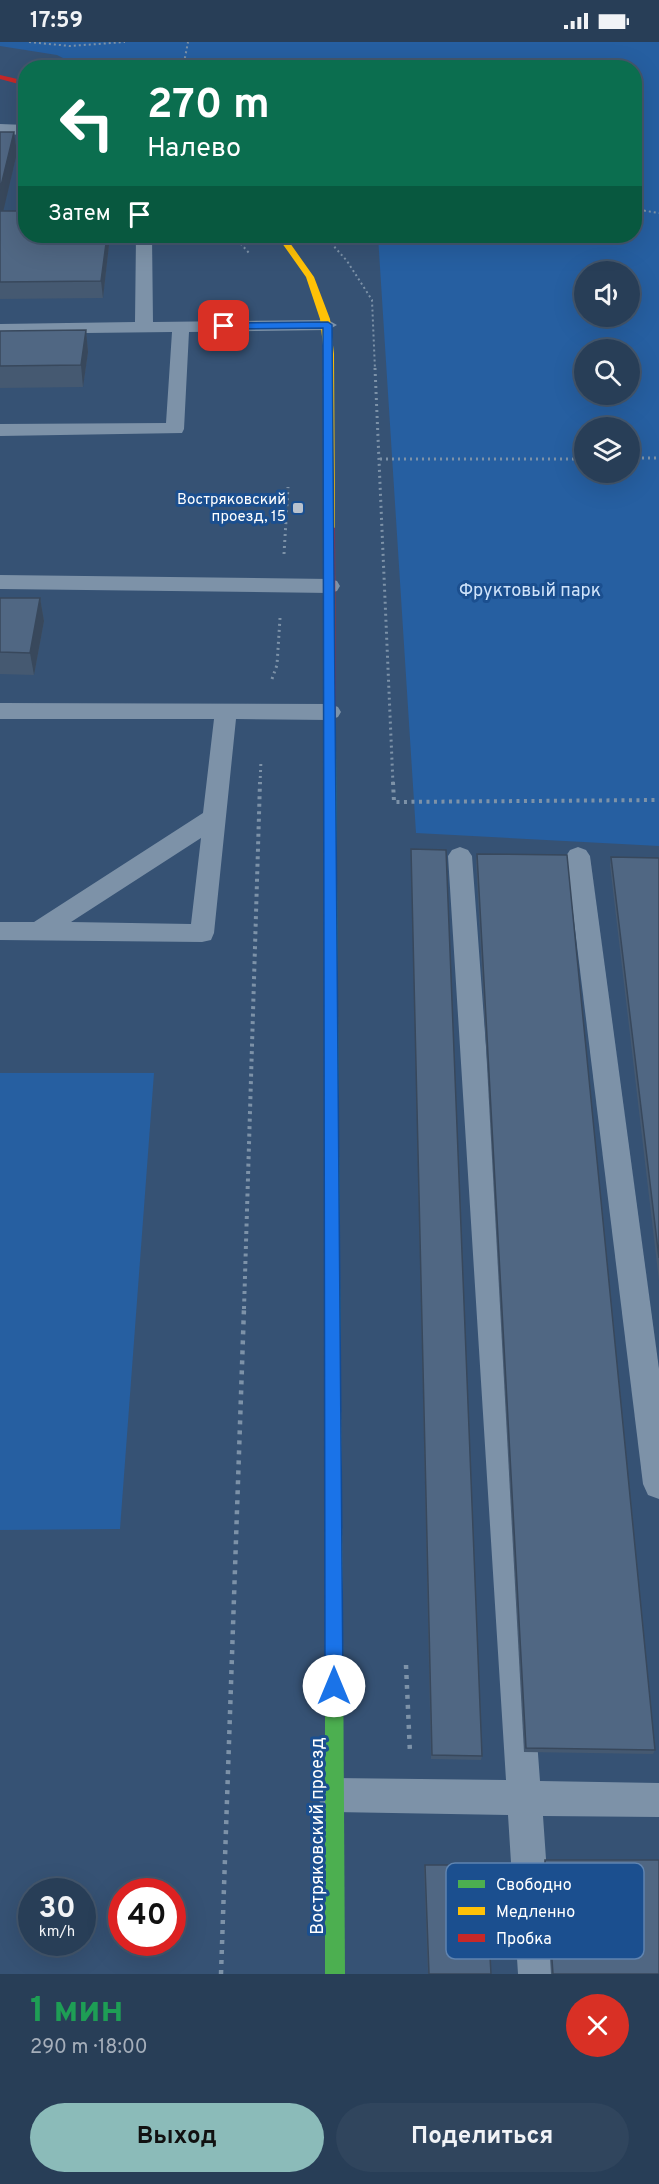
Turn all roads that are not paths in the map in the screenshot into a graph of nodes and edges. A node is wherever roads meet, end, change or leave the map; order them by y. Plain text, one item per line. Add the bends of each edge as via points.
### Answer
1 (0, 77) edge
2 (18, 82) edge
3 (0, 129) edge
4 (18, 130) edge
5 (144, 243) edge
6 (286, 243) edge
7 (328, 325) junction
8 (181, 326) junction
9 (144, 327) junction
10 (0, 329) edge
11 (0, 430) edge
12 (0, 582) edge
13 (330, 586) junction
14 (0, 711) edge
15 (226, 712) junction
16 (330, 712) junction
17 (214, 817) junction
18 (460, 856) dead end
19 (578, 856) dead end
20 (0, 931) edge
21 (37, 932) junction
22 (659, 1484) edge
23 (334, 1795) junction
24 (524, 1798) junction
25 (659, 1800) edge
26 (528, 1863) edge
27 (535, 1959) edge
28 (335, 1974) edge
29 (536, 1974) edge

1 - 2 street
3 - 4 lane
5 - 9 lane
6 - 7 street, Востряковский проезд via 318,289
7 - 8 lane
7 - 13 street, Востряковский проезд
8 - 9 lane
8 - 11 lane via 175,429
9 - 10 lane
12 - 13 lane
13 - 16 street, Востряковский проезд
14 - 15 lane
15 - 16 lane
15 - 17 lane
16 - 23 street, Востряковский проезд
17 - 21 lane
17 - 21 lane via 202,933
18 - 24 lane
19 - 22 lane
20 - 21 lane
23 - 24 lane
23 - 28 street, Востряковский проезд
24 - 25 lane
24 - 26 lane
27 - 29 lane

